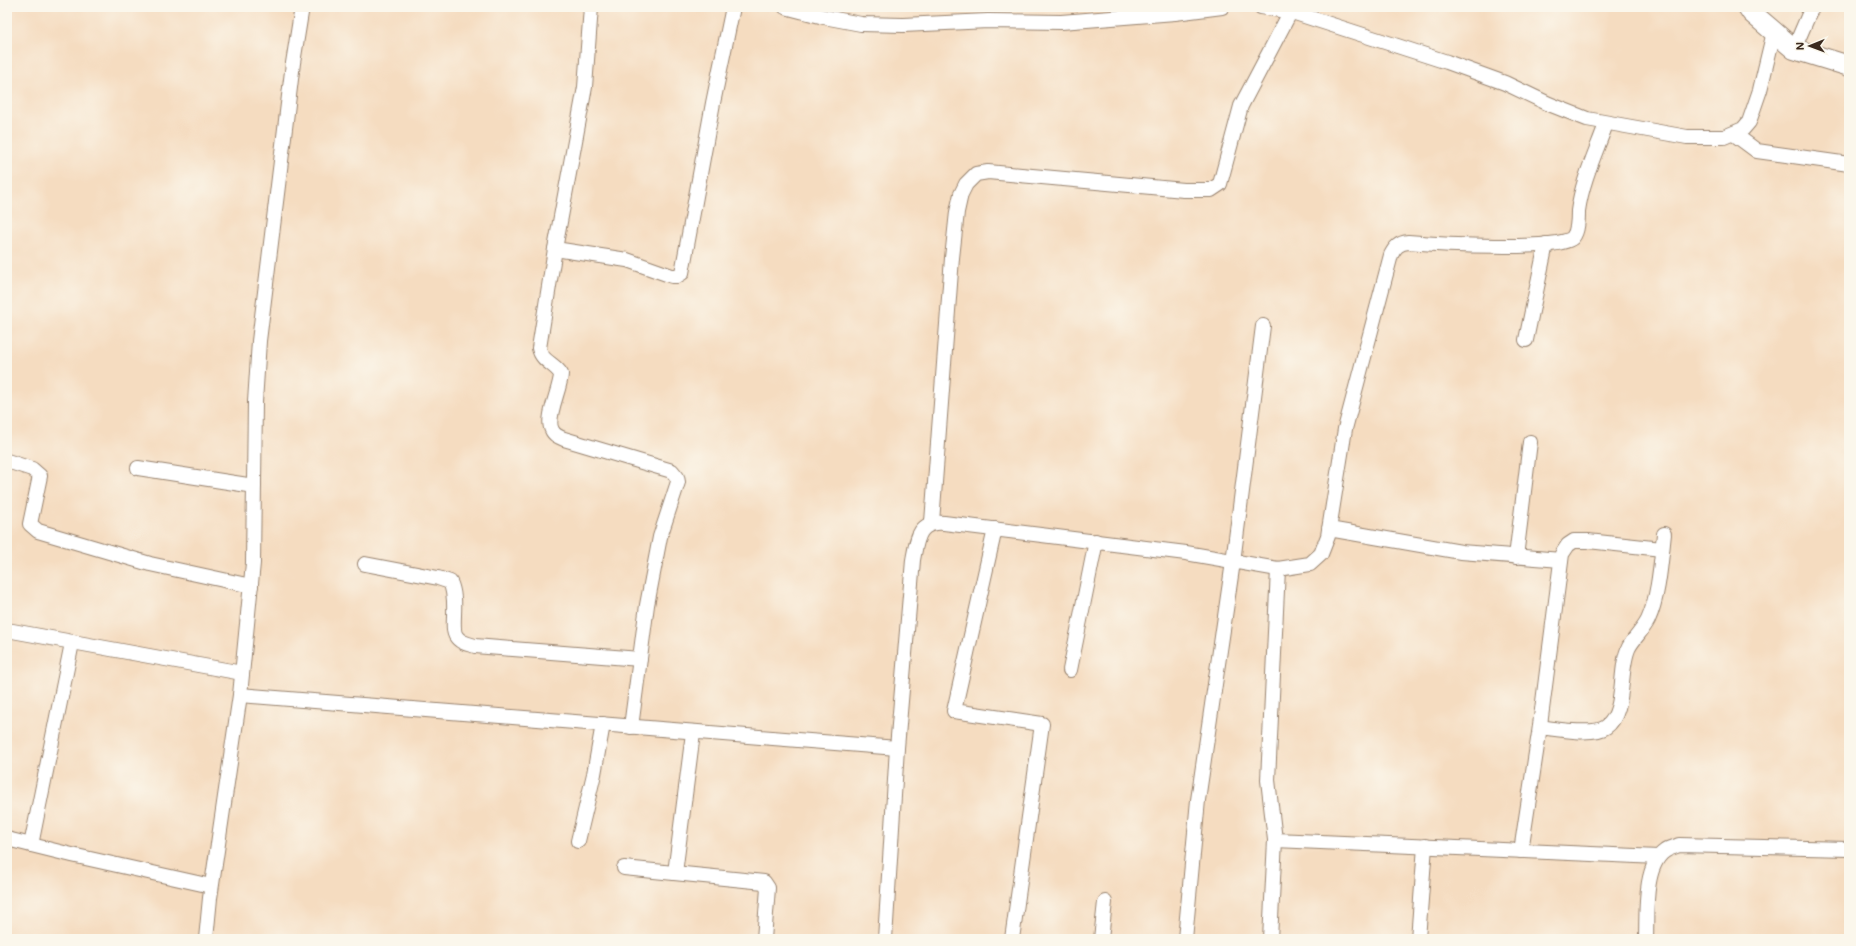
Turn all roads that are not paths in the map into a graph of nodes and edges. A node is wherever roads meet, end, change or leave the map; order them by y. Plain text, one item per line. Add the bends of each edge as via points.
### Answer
1 (302, 7) edge
2 (591, 7) edge
3 (733, 7) edge
4 (785, 7) edge
5 (1222, 7) edge
6 (1261, 7) edge
7 (1748, 7) edge
8 (1812, 7) edge
9 (1292, 10) edge
10 (1774, 32) junction
11 (1794, 48) junction
12 (1849, 66) edge
13 (1606, 124) junction
14 (1734, 134) junction
15 (1849, 164) edge
16 (1546, 244) junction
17 (555, 249) junction
18 (1263, 326) dead end
19 (1526, 340) dead end
20 (1530, 442) dead end
21 (7, 461) edge
22 (138, 468) dead end
23 (254, 486) junction
24 (932, 522) junction
25 (995, 529) junction
26 (1329, 529) junction
27 (1664, 534) dead end
28 (1096, 541) junction
29 (1662, 549) junction
30 (1516, 557) junction
31 (1561, 560) junction
32 (1233, 562) junction
33 (365, 564) dead end
34 (1278, 569) junction
35 (251, 586) junction
36 (7, 630) edge
37 (72, 643) junction
38 (640, 660) junction
39 (1070, 670) dead end
40 (242, 674) junction
41 (240, 695) junction
42 (602, 724) junction
43 (631, 727) junction
44 (1540, 728) junction
45 (693, 733) junction
46 (897, 748) junction
47 (7, 838) edge
48 (1275, 840) junction
49 (578, 841) dead end
50 (31, 845) junction
51 (1425, 846) junction
52 (1849, 849) edge
53 (1521, 851) junction
54 (1658, 857) junction
55 (624, 868) dead end
56 (675, 873) junction
57 (212, 886) junction
58 (1104, 902) dead end
59 (206, 939) edge
60 (764, 939) edge
61 (885, 939) edge
62 (1012, 939) edge
63 (1101, 939) edge
64 (1185, 939) edge
65 (1270, 939) edge
66 (1418, 939) edge
67 (1646, 939) edge

1 - 23 street via 259,340
2 - 17 street via 585,88
3 - 17 street via 682,273 672,276 626,260
4 - 5 street via 861,24 903,25 988,21 1061,22
6 - 9 street
7 - 10 main road
8 - 11 street
9 - 13 street via 1505,83 1549,104
9 - 24 street via 1241,106 1220,184 1211,190 1184,190 988,172 976,174 966,184 957,212 952,258
10 - 11 main road
10 - 14 street via 1755,109 1749,122
11 - 12 main road
13 - 14 street via 1687,137 1724,137
13 - 16 street via 1580,197 1573,238 1569,242
14 - 15 street via 1757,151
16 - 19 street
16 - 26 street via 1450,245 1408,242 1400,243 1395,248 1345,429
17 - 38 street via 539,348 544,360 561,374 550,428 555,435 564,439 672,471 677,477 678,482 660,537
18 - 32 street
20 - 30 street
21 - 35 street via 32,469 40,476 30,524 38,531 150,564
22 - 23 street
23 - 35 street
24 - 25 street
24 - 46 street via 922,530 916,540
25 - 28 street
25 - 62 street via 954,711 1042,724
26 - 30 street via 1461,552
26 - 34 street via 1321,554 1310,564
27 - 29 street
28 - 32 street
28 - 39 street
29 - 31 street via 1574,541 1568,545
29 - 44 street via 1654,602 1648,619 1629,648 1619,702 1612,723 1604,729 1592,732
30 - 31 street
31 - 44 street
32 - 34 street
32 - 64 street via 1198,800
33 - 38 street via 450,582 454,591 454,629 456,636 464,643
34 - 48 street via 1268,780
35 - 40 street
36 - 37 street
37 - 40 street
37 - 50 street
38 - 43 street
40 - 41 street
41 - 42 street
41 - 57 street
42 - 43 street
42 - 49 street via 594,774
43 - 45 street
44 - 53 street
45 - 46 street
45 - 56 street
46 - 61 street
47 - 50 street
48 - 51 street
48 - 65 street
50 - 57 street
51 - 53 street
51 - 66 street
52 - 54 street via 1679,845 1665,850
53 - 54 street
54 - 67 street via 1648,882
55 - 56 street
56 - 60 street via 764,882 768,888
57 - 59 street
58 - 63 street

